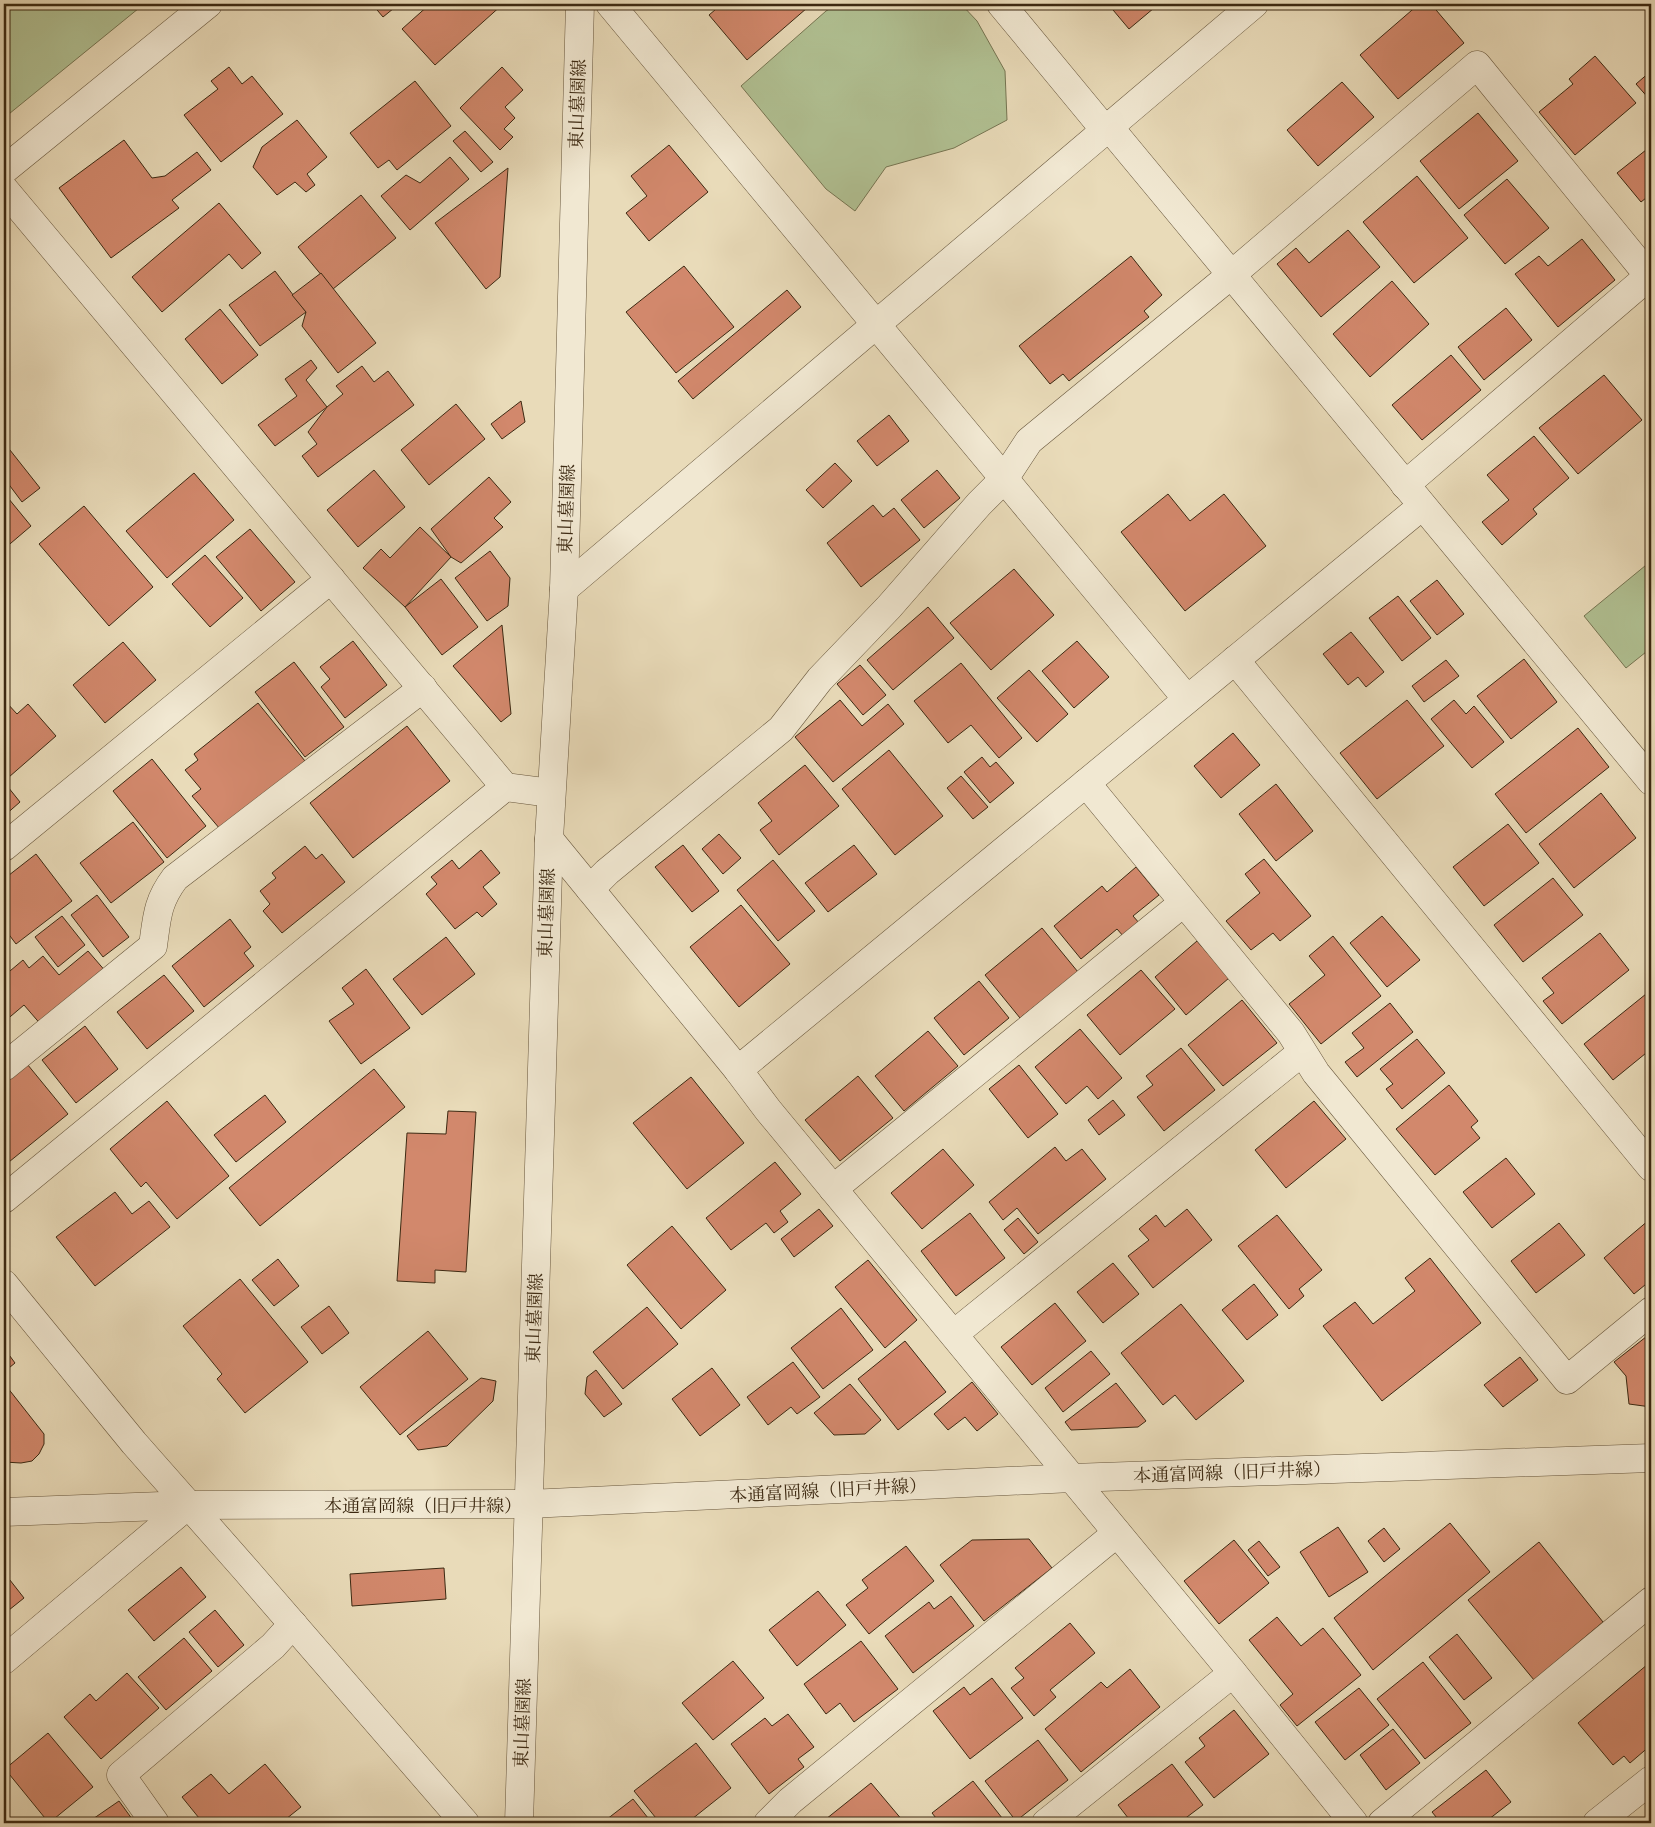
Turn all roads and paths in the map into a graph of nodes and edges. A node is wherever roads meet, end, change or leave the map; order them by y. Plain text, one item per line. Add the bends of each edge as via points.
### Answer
1 (208, 4) edge
2 (580, 4) edge
3 (610, 4) edge
4 (1001, 4) edge
5 (1254, 4) edge
6 (1107, 128) junction
7 (4, 170) edge
8 (4, 189) edge
9 (1231, 275) junction
10 (876, 325) junction
11 (1004, 479) junction
12 (1405, 485) junction
13 (1422, 506) junction
14 (332, 579) junction
15 (564, 589) junction
16 (1235, 660) junction
17 (423, 688) junction
18 (1187, 700) junction
19 (1651, 781) edge
20 (1086, 783) junction
21 (505, 787) junction
22 (551, 793) junction
23 (549, 839) junction
24 (4, 847) edge
25 (590, 889) junction
26 (1184, 903) junction
27 (1302, 1052) junction
28 (4, 1066) edge
29 (738, 1070) junction
30 (1651, 1167) edge
31 (834, 1189) junction
32 (4, 1199) edge
33 (4, 1284) edge
34 (1651, 1311) edge
35 (954, 1334) junction
36 (1651, 1458) edge
37 (1072, 1478) junction
38 (529, 1504) junction
39 (188, 1505) junction
40 (4, 1512) edge
41 (1117, 1533) junction
42 (1651, 1601) edge
43 (293, 1624) junction
44 (4, 1660) edge
45 (1233, 1673) junction
46 (1645, 1794) edge
47 (774, 1821) edge
48 (154, 1823) edge
49 (465, 1823) edge
50 (519, 1823) edge
51 (1046, 1823) edge
52 (1354, 1823) edge
53 (1382, 1823) edge
54 (1597, 1823) edge

1 - 7 street
2 - 15 street, 東山墓園線
3 - 10 street
4 - 6 street
5 - 6 street
6 - 9 street
6 - 10 street
8 - 14 street
9 - 11 street via 1029,441
9 - 12 street
9 - 12 street via 1477,64 1649,276
10 - 11 street
10 - 15 street
11 - 18 street
11 - 25 street via 820,679 781,729
12 - 13 street
13 - 16 street
13 - 19 street
14 - 17 street
14 - 24 street
15 - 22 street, 東山墓園線
16 - 18 street
16 - 30 street
17 - 21 street
17 - 28 street via 175,878 164,892 158,908 153,946
18 - 20 street
20 - 26 street
20 - 29 street
21 - 22 street
21 - 32 street
22 - 23 street, 東山墓園線
23 - 25 street
23 - 38 street, 東山墓園線
25 - 29 street
26 - 27 street via 1291,1033
26 - 31 street
27 - 34 street via 1567,1380
27 - 35 street
29 - 31 street
31 - 35 street
33 - 39 street
35 - 37 street
36 - 37 street, 本通富岡線（旧戸井線）
37 - 38 street, 本通富岡線（旧戸井線）
37 - 41 street
38 - 39 street, 本通富岡線（旧戸井線）
38 - 50 street, 東山墓園線
39 - 40 street, 本通富岡線（旧戸井線）
39 - 43 street
39 - 44 street
41 - 45 street
41 - 47 street via 790,1801
42 - 53 street
43 - 48 street via 273,1646 121,1775
43 - 49 street
45 - 51 street
45 - 52 street
46 - 54 street

